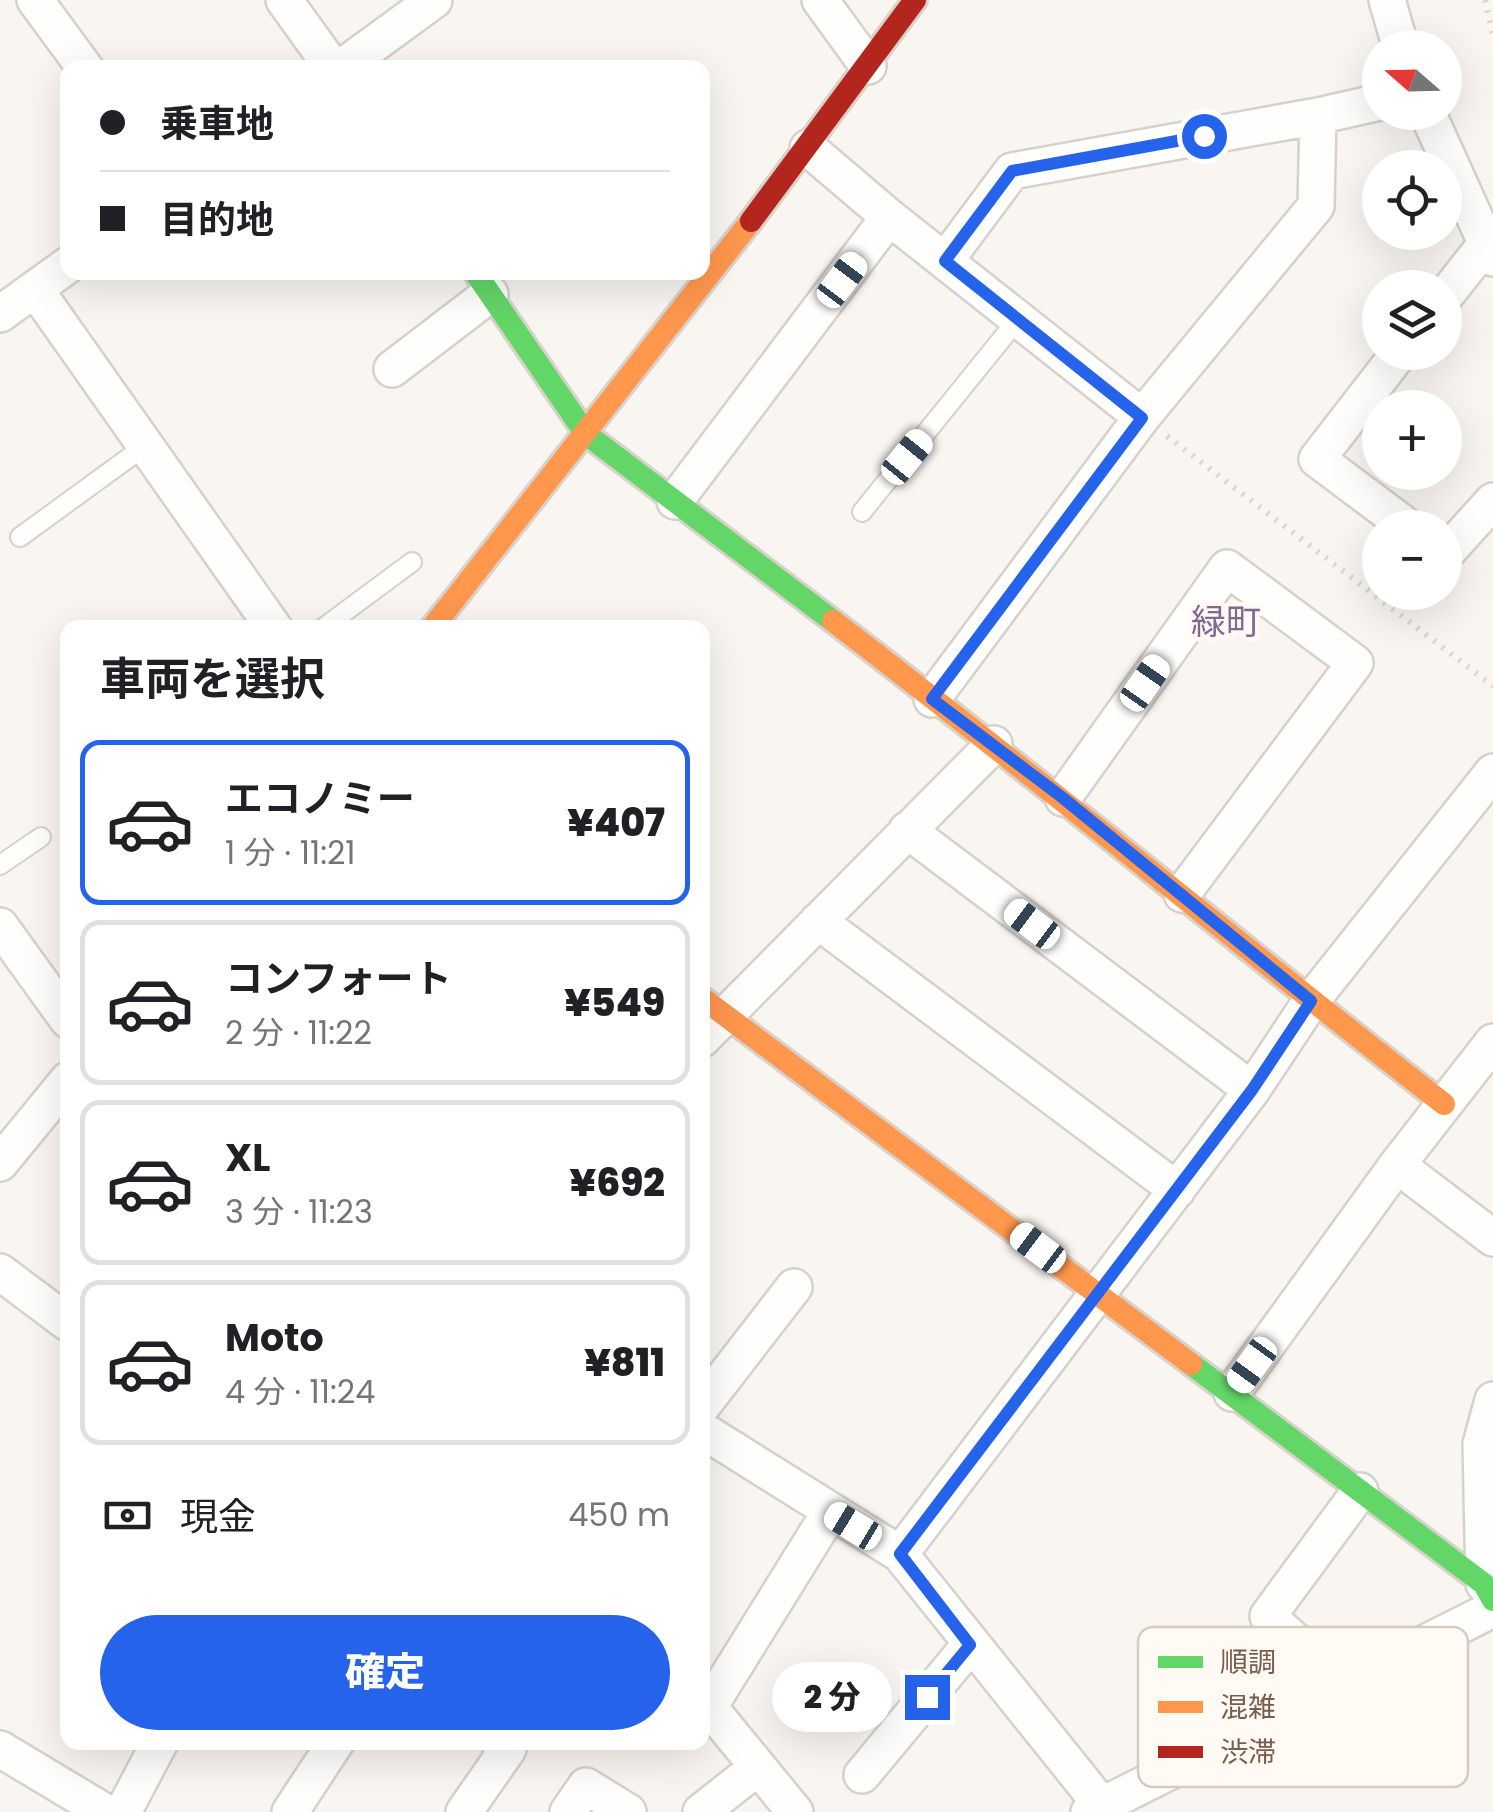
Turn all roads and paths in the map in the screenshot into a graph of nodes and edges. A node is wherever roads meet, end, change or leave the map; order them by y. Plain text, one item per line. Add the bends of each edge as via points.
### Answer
1 (35, 0) edge
2 (284, 0) edge
3 (434, 0) edge
4 (820, 0) edge
5 (915, 0) edge
6 (1387, 0) edge
7 (1485, 0) edge
8 (1396, 30) edge
9 (1493, 37) edge
10 (79, 60) edge
11 (327, 60) edge
12 (352, 60) edge
13 (868, 66) junction
14 (1362, 106) edge
15 (1318, 116) junction
16 (1434, 130) edge
17 (808, 148) junction
18 (890, 217) junction
19 (1490, 251) edge
20 (945, 261) junction
21 (60, 271) edge
22 (710, 274) edge
23 (1462, 279) edge
24 (706, 280) edge
25 (482, 283) edge
26 (35, 289) junction
27 (0, 314) edge
28 (1018, 319) junction
29 (392, 369) dead end
30 (1386, 370) edge
31 (1142, 418) junction
32 (586, 434) junction
33 (145, 446) junction
34 (1493, 501) edge
35 (674, 502) junction
36 (1385, 510) edge
37 (862, 512) dead end
38 (1462, 535) edge
39 (20, 537) dead end
40 (412, 562) dead end
41 (268, 620) edge
42 (334, 620) edge
43 (438, 620) edge
44 (1493, 686) edge
45 (932, 699) junction
46 (994, 744) junction
47 (1493, 772) edge
48 (1063, 798) junction
49 (907, 830) junction
50 (42, 837) dead end
51 (0, 866) edge
52 (1182, 894) junction
53 (818, 921) junction
54 (0, 926) edge
55 (1311, 1001) junction
56 (60, 1009) edge
57 (710, 1017) edge
58 (1493, 1042) edge
59 (60, 1090) edge
60 (1252, 1090) junction
61 (1444, 1104) junction
62 (0, 1163) edge
63 (1397, 1165) junction
64 (1177, 1190) junction
65 (1493, 1238) edge
66 (0, 1272) edge
67 (794, 1288) dead end
68 (1100, 1294) junction
69 (60, 1318) edge
70 (1232, 1393) junction
71 (710, 1396) edge
72 (1493, 1400) edge
73 (710, 1435) edge
74 (1360, 1490) junction
75 (830, 1512) junction
76 (900, 1554) junction
77 (1490, 1598) edge
78 (1280, 1627) edge
79 (1442, 1627) edge
80 (970, 1645) junction
81 (710, 1705) edge
82 (710, 1708) edge
83 (0, 1749) edge
84 (156, 1750) edge
85 (331, 1750) edge
86 (508, 1750) edge
87 (758, 1767) junction
88 (862, 1776) dead end
89 (1144, 1787) edge
90 (1099, 1810) edge
91 (105, 1812) edge
92 (123, 1812) edge
93 (290, 1812) edge
94 (464, 1812) edge
95 (568, 1812) edge
96 (628, 1812) edge
97 (701, 1812) edge
98 (795, 1812) edge

1 - 10 street
2 - 11 street
3 - 12 street
4 - 13 street
5 - 13 street
6 - 8 street
7 - 9 path
13 - 17 street
14 - 15 street
15 - 20 street via 1012,171
15 - 31 street via 1316,206
16 - 19 street
17 - 18 street
17 - 22 street
18 - 20 street
18 - 35 street
19 - 23 street
20 - 28 street
21 - 26 street
24 - 32 street
25 - 29 street
25 - 32 street
26 - 27 street
26 - 33 street
28 - 31 street
28 - 37 lane
30 - 36 street via 1316,459
31 - 44 path
31 - 45 street
32 - 35 street
32 - 43 street
33 - 39 lane
33 - 41 street
34 - 38 street
35 - 45 street
40 - 42 lane
45 - 46 street
46 - 48 street
46 - 49 street
47 - 55 street
48 - 52 street
48 - 52 street via 1226,568 1355,663
49 - 53 street
49 - 60 street
50 - 51 lane
52 - 55 street
53 - 57 street
53 - 64 street
54 - 56 street
55 - 60 street
55 - 61 street
57 - 68 street
58 - 61 street
59 - 62 street
60 - 64 street
61 - 63 street
63 - 65 street
63 - 70 street
64 - 68 street
66 - 69 street
67 - 71 street
68 - 70 street
68 - 76 street
70 - 74 street
72 - 77 street via 1480,1444
73 - 75 street
74 - 77 street
74 - 78 street via 1268,1616
75 - 76 street
75 - 81 street
76 - 80 street
77 - 79 street
80 - 88 street
80 - 90 street
82 - 87 street
83 - 91 street
84 - 92 street
85 - 93 street
86 - 94 street
87 - 97 street
87 - 98 street
89 - 90 street
95 - 96 street via 586,1786

